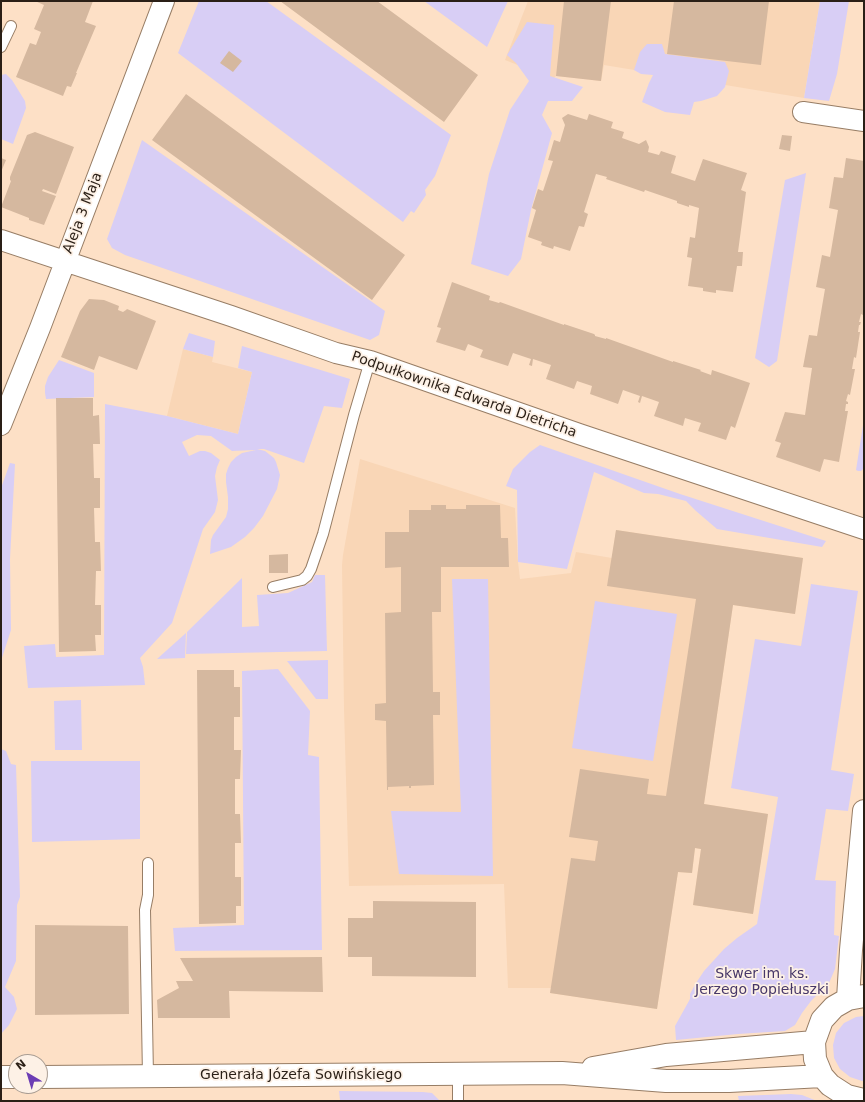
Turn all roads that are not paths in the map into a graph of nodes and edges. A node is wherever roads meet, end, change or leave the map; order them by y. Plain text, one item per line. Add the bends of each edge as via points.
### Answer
1 (164, 1) edge
2 (11, 26) dead end
3 (1, 47) edge
4 (802, 112) dead end
5 (864, 121) edge
6 (1, 240) edge
7 (65, 261) junction
8 (370, 361) junction
9 (1, 425) edge
10 (864, 529) edge
11 (273, 587) dead end
12 (864, 811) edge
13 (148, 863) dead end
14 (856, 998) edge
15 (814, 1042) junction
16 (562, 1073) junction
17 (458, 1074) junction
18 (148, 1076) junction
19 (822, 1076) junction
20 (48, 1077) edge
21 (853, 1099) edge
22 (458, 1101) edge

1 - 7 street, Aleja 3 Maja
2 - 3 lane
4 - 5 street
6 - 7 street, Podpułkownika Edwarda Dietricha
7 - 8 street, Podpułkownika Edwarda Dietricha via 336,353
7 - 9 street, Aleja 3 Maja
8 - 10 street, Podpułkownika Edwarda Dietricha
8 - 11 lane via 311,570 302,580
12 - 14 street via 851,950
13 - 18 lane via 148,895 145,910
14 - 15 street via 834,1007 822,1020
15 - 16 street, Generała Józefa Sowińskiego via 666,1055
15 - 19 street via 815,1059
16 - 17 street, Generała Józefa Sowińskiego
16 - 19 street, Generała Józefa Sowińskiego via 666,1081
17 - 18 street, Generała Józefa Sowińskiego
17 - 22 lane
18 - 20 street, Generała Józefa Sowińskiego
19 - 21 street via 830,1085

